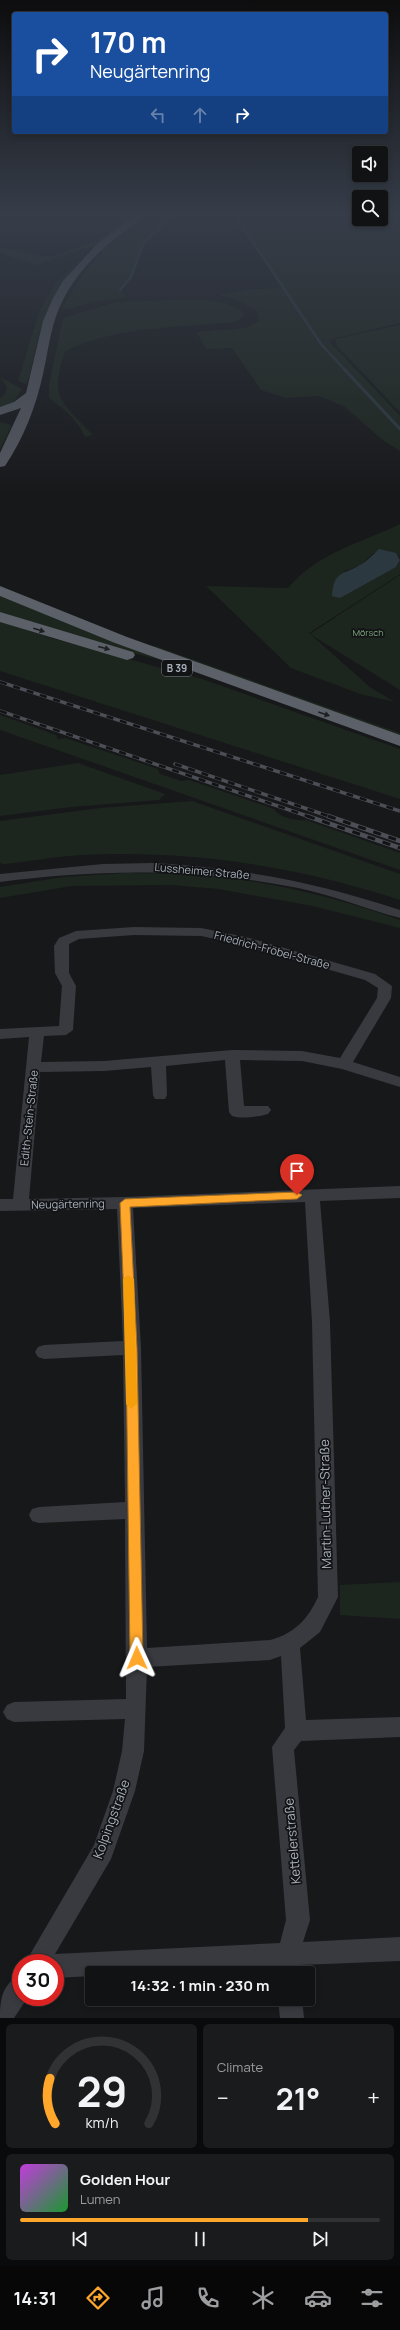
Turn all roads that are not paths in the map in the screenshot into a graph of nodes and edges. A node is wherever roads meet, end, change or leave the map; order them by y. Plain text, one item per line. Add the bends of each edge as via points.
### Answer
1 (54, 308) edge
2 (31, 395) junction
3 (0, 413) edge
4 (0, 419) edge
5 (24, 420) junction
6 (0, 463) edge
7 (0, 585) edge
8 (0, 591) edge
9 (0, 616) edge
10 (288, 702) junction
11 (400, 728) edge
12 (400, 741) edge
13 (0, 878) edge
14 (400, 914) edge
15 (37, 1032) junction
16 (0, 1034) edge
17 (232, 1056) junction
18 (158, 1061) junction
19 (344, 1064) junction
20 (34, 1067) junction
21 (400, 1082) edge
22 (160, 1095) dead end
23 (263, 1110) dead end
24 (400, 1192) edge
25 (312, 1195) junction
26 (125, 1203) junction
27 (20, 1205) junction
28 (0, 1206) edge
29 (132, 1348) junction
30 (44, 1352) dead end
31 (134, 1510) junction
32 (39, 1515) dead end
33 (290, 1645) junction
34 (137, 1658) junction
35 (136, 1709) junction
36 (14, 1712) dead end
37 (400, 1728) edge
38 (296, 1731) junction
39 (400, 1949) edge
40 (42, 1954) edge
41 (288, 1963) edge
42 (64, 1966) edge
43 (12, 2000) edge
44 (291, 2006) edge
45 (0, 2017) edge
46 (292, 2018) edge

1 - 2 main road
2 - 3 main road via 18,405
2 - 5 main road
3 - 5 main road
4 - 5 main road
5 - 6 main road
7 - 11 highway, B 39
8 - 10 highway, B 39 via 121,640
9 -> 10 highway, B 39 via 66,638 224,681
10 -> 12 highway, B 39
13 - 14 street, Lussheimer Straße via 88,868 179,867 226,871 285,881 348,896
15 - 16 street
15 - 19 street, Friedrich-Fröbel-Straße via 66,1030 69,986 60,963 61,946 64,941 85,934 134,931 201,932 241,940 370,977 385,986 384,998
15 - 20 street, Edith-Stein-Straße
17 - 18 street
17 - 19 street via 302,1056
17 - 23 street via 237,1112
18 - 20 street via 104,1066
18 - 22 street
19 - 21 street
20 - 27 street, Edith-Stein-Straße
24 - 25 street, Neugärtenring
25 - 26 street, Neugärtenring
25 - 33 street, Martin-Luther-Straße via 321,1322 328,1597 320,1617 312,1628
26 - 27 street, Neugärtenring
26 - 29 street, Kolpingstraße
27 - 28 street, Neugärtenring
29 - 30 street
29 - 31 street, Kolpingstraße
31 - 32 street
31 - 34 street, Kolpingstraße
33 - 34 street, Martin-Luther-Straße via 270,1650
33 - 38 street
34 - 35 street, Kolpingstraße
35 - 36 street
35 - 40 street, Kolpingstraße via 133,1751 124,1791 103,1850
37 - 38 street
38 - 41 street, Kettelerstraße via 283,1747 298,1920
39 - 41 street
41 - 42 street
43 - 45 street
44 - 46 street

